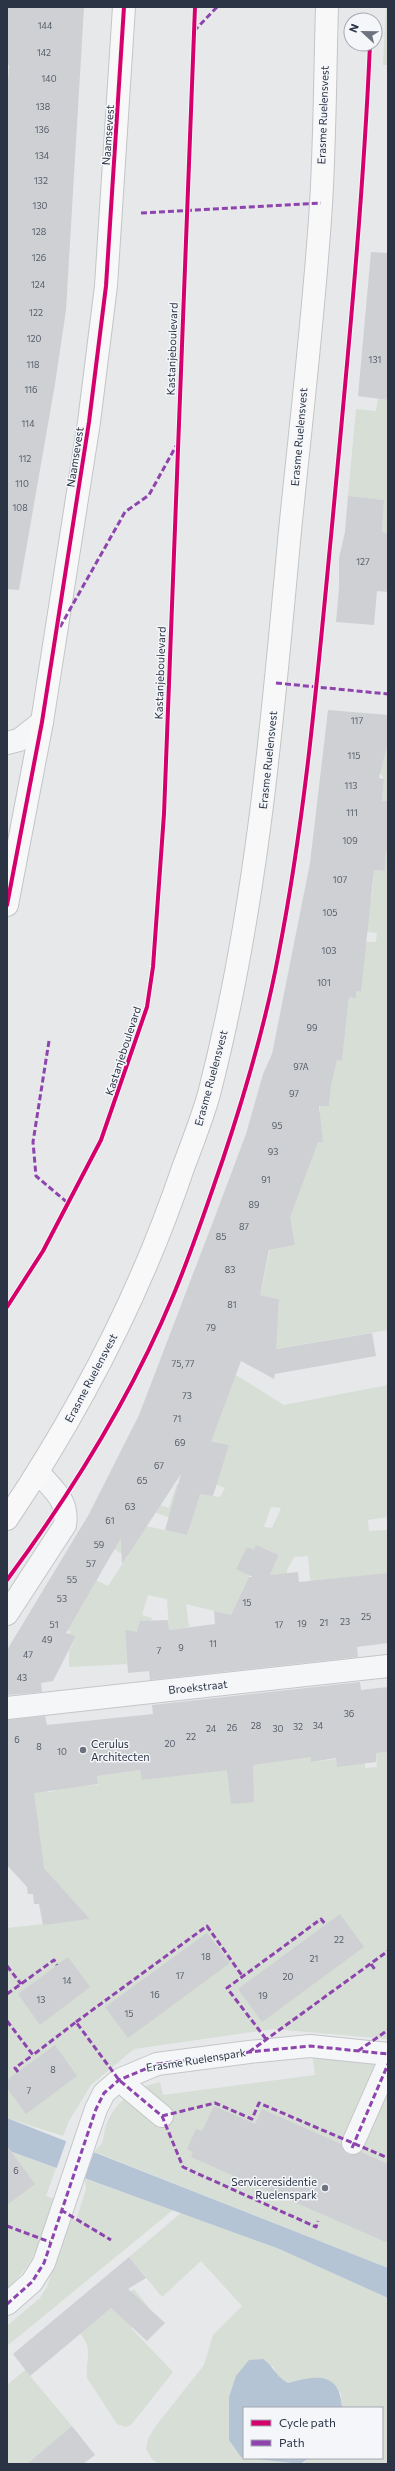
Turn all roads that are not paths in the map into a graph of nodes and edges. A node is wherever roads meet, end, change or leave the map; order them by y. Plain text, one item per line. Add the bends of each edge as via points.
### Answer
1 (124, 7) edge
2 (326, 7) edge
3 (42, 722) junction
4 (7, 743) edge
5 (7, 905) edge
6 (38, 1472) junction
7 (7, 1519) edge
8 (7, 1614) edge
9 (388, 1666) edge
10 (7, 1708) edge
11 (388, 2054) edge
12 (388, 2064) edge
13 (119, 2080) junction
14 (162, 2116) dead end
15 (353, 2143) dead end
16 (7, 2304) edge

1 - 3 main road, Naamsevest via 106,286 89,422
2 - 6 main road, Erasme Ruelensvest via 321,203 275,691 260,831 240,962 208,1098 172,1201 130,1302 88,1386
3 - 4 street via 19,740
3 - 5 main road, Naamsevest
6 - 7 main road, Erasme Ruelensvest
6 - 8 street via 62,1501 67,1512 65,1525
9 - 10 street, Broekstraat
11 - 13 street, Erasme Ruelenspark via 310,2046 157,2064
12 - 15 street
13 - 14 street
13 - 16 street, Erasme Ruelenspark via 100,2100 86,2133 44,2263 32,2282

